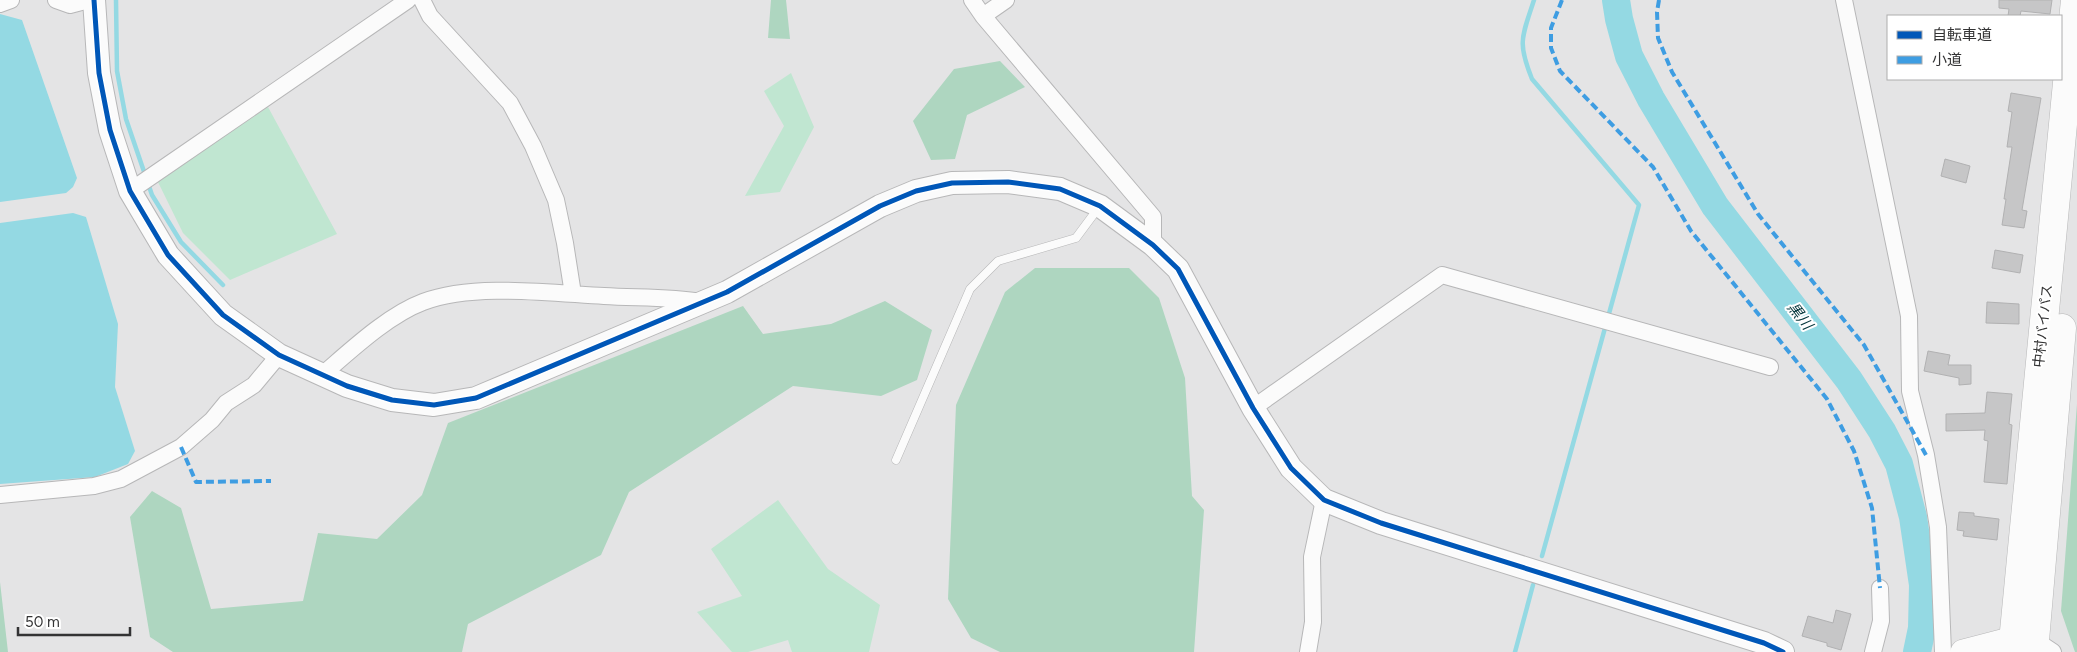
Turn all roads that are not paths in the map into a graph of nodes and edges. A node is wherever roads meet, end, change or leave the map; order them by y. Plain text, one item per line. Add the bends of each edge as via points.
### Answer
1 (11, 0) edge
2 (56, 0) edge
3 (89, 0) edge
4 (94, 0) edge
5 (408, 0) edge
6 (422, 0) edge
7 (972, 0) edge
8 (1006, 0) edge
9 (1844, 0) edge
10 (2074, 0) edge
11 (0, 4) edge
12 (983, 16) junction
13 (2077, 162) edge
14 (130, 191) junction
15 (1100, 206) junction
16 (1153, 245) junction
17 (573, 294) junction
18 (702, 302) junction
19 (278, 355) junction
20 (1770, 366) dead end
21 (322, 375) junction
22 (1253, 408) junction
23 (896, 460) dead end
24 (0, 495) edge
25 (1324, 500) junction
26 (1880, 588) dead end
27 (2029, 647) edge
28 (1308, 652) edge
29 (1783, 652) edge
30 (1873, 652) edge
31 (1943, 652) edge
32 (1964, 652) edge

1 - 11 street
2 - 3 street via 70,5
4 - 14 street via 99,73 110,130
5 - 14 street
6 - 17 street via 430,16 510,103 533,146 556,200
7 - 12 street
8 - 12 street
9 - 31 street via 1908,316 1910,391 1926,455 1938,527
10 - 27 highway, 中村バイパス
12 - 16 street via 1153,217
13 - 27 highway, 中村バイパス
14 - 19 street via 168,254 204,295 223,315
15 - 16 street
15 - 18 street via 1060,189 1008,182 952,183 916,191 880,206 727,292
15 - 23 lane via 1076,238 998,261 970,289
16 - 22 street via 1178,269
17 - 18 street
17 - 21 street via 451,293 421,302 380,326
18 - 21 street via 476,398 434,405 392,400
19 - 21 street
19 - 24 street via 254,385 226,403 212,420 180,447 121,480 94,486
20 - 22 street via 1442,275
22 - 25 street via 1292,468
25 - 28 street via 1312,557 1313,622
25 - 29 street via 1381,523 1764,643
26 - 30 street via 1881,621
27 - 32 main road

